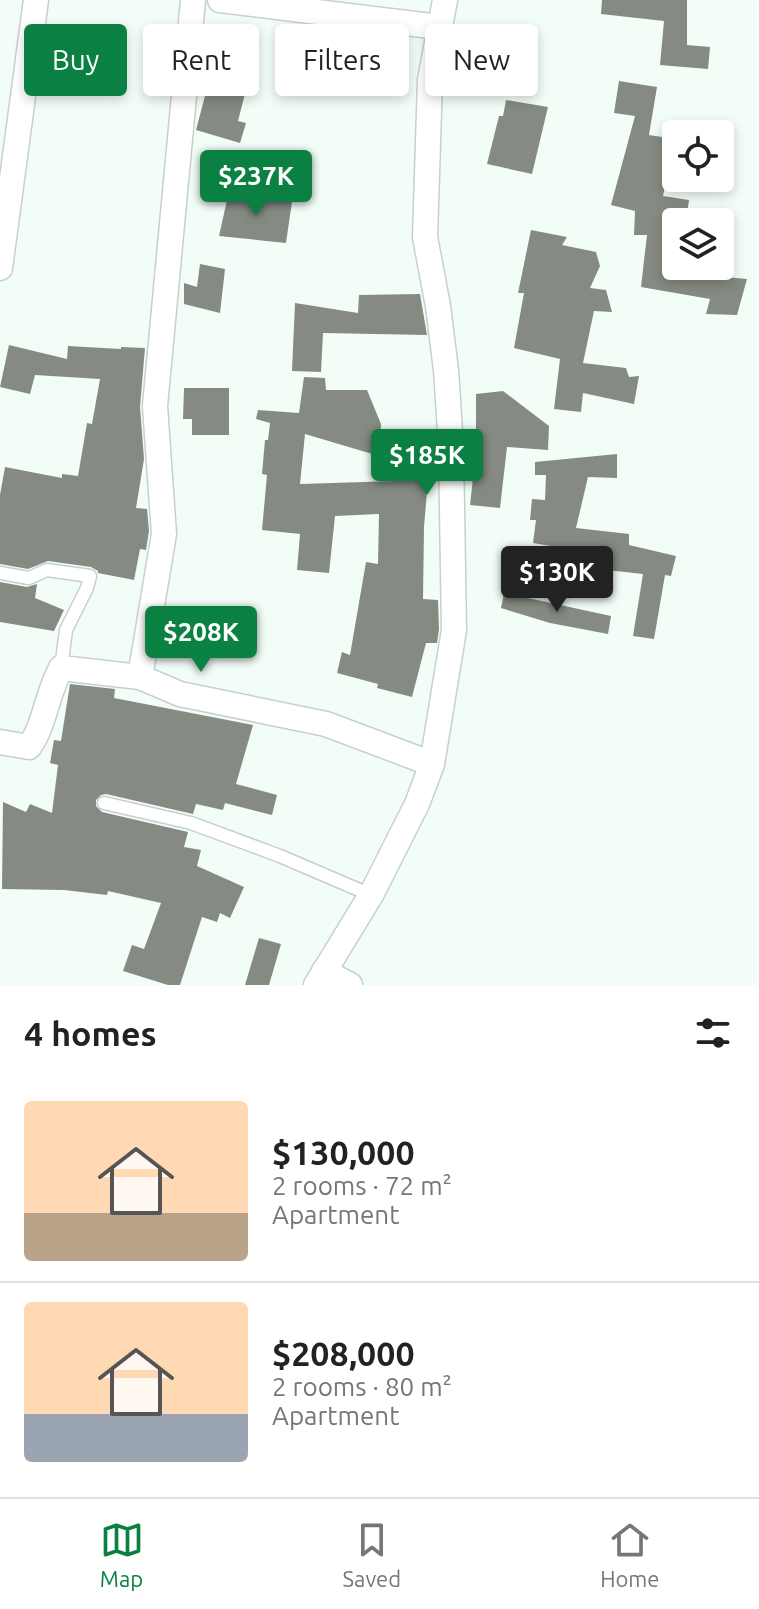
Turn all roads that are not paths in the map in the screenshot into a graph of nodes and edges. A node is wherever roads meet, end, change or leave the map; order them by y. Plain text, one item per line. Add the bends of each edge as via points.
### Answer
1 (36, 0) edge
2 (193, 0) edge
3 (220, 0) edge
4 (445, 0) edge
5 (440, 24) edge
6 (425, 25) edge
7 (429, 96) edge
8 (0, 268) edge
9 (0, 573) edge
10 (61, 668) junction
11 (140, 677) junction
12 (0, 742) edge
13 (432, 764) junction
14 (104, 803) dead end
15 (371, 895) junction
16 (320, 978) edge
17 (350, 985) edge

1 - 8 street
2 - 11 street via 155,406 164,534
3 - 6 street
4 - 5 street
7 - 13 street via 425,237 446,370 454,630
9 - 10 lane via 29,578 47,570 90,576 66,630
10 - 11 street
10 - 12 street via 29,747
11 - 13 street via 180,694 326,724
13 - 15 street
14 - 15 lane via 191,823
15 - 16 street
16 - 17 street

